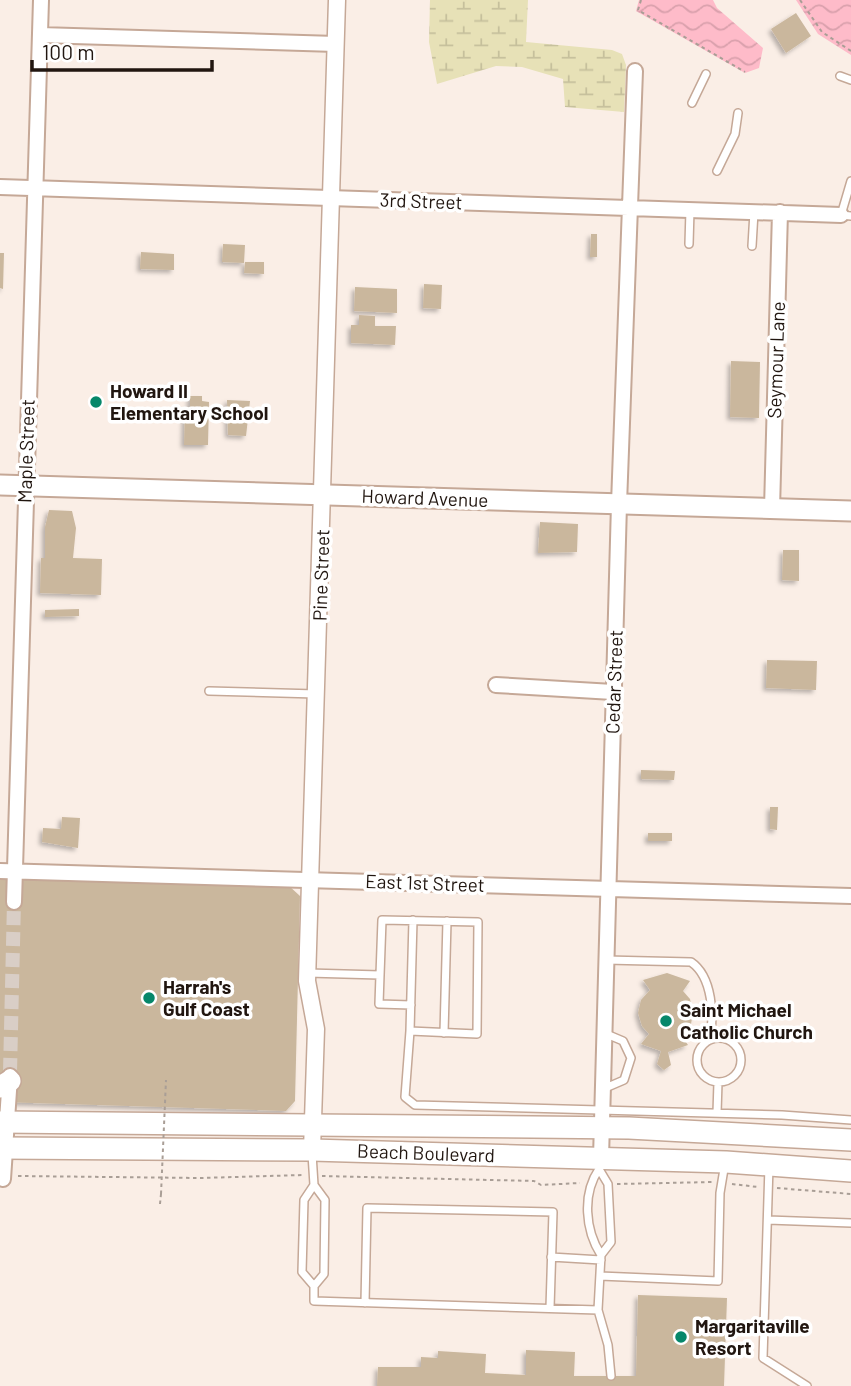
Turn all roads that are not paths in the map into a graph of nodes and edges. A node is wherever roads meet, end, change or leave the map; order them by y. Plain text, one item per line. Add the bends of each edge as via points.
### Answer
1 (41, 0) edge
2 (337, 0) edge
3 (40, 35) junction
4 (335, 44) junction
5 (635, 71) dead end
6 (706, 74) dead end
7 (840, 76) dead end
8 (851, 80) edge
9 (692, 103) dead end
10 (737, 113) dead end
11 (718, 171) dead end
12 (851, 181) edge
13 (0, 187) edge
14 (34, 189) junction
15 (332, 199) junction
16 (629, 207) junction
17 (690, 209) junction
18 (754, 211) junction
19 (780, 212) junction
20 (846, 216) edge
21 (689, 244) dead end
22 (752, 246) dead end
23 (0, 485) edge
24 (25, 486) junction
25 (323, 495) junction
26 (619, 504) junction
27 (772, 509) junction
28 (851, 511) edge
29 (496, 685) dead end
30 (208, 691) dead end
31 (613, 692) junction
32 (317, 694) junction
33 (7, 871) edge
34 (311, 880) junction
35 (608, 889) junction
36 (851, 896) edge
37 (14, 902) tunnel mouth
38 (413, 920) junction
39 (447, 921) junction
40 (606, 960) junction
41 (308, 973) junction
42 (380, 975) junction
43 (411, 1005) junction
44 (410, 1031) junction
45 (444, 1033) junction
46 (604, 1033) junction
47 (710, 1040) junction
48 (6, 1080) tunnel mouth
49 (718, 1082) junction
50 (603, 1089) junction
51 (717, 1113) junction
52 (603, 1119) junction
53 (851, 1120) edge
54 (4, 1122) edge
55 (313, 1125) junction
56 (851, 1140) edge
57 (3, 1149) edge
58 (312, 1150) junction
59 (726, 1162) junction
60 (600, 1163) junction
61 (769, 1164) junction
62 (851, 1171) edge
63 (7, 1177) road end
64 (314, 1185) junction
65 (768, 1220) junction
66 (851, 1223) edge
67 (551, 1257) junction
68 (601, 1258) junction
69 (600, 1276) junction
70 (314, 1286) junction
71 (365, 1303) junction
72 (550, 1308) junction
73 (598, 1310) junction
74 (611, 1376) dead end
75 (807, 1386) edge

1 - 3 street, Maple Street
2 - 4 street, Pine Street
3 - 4 street
3 - 14 street, Maple Street
4 - 15 street, Pine Street
5 - 16 street, Cedar Street
6 - 9 lane
7 - 8 lane
10 - 11 lane via 736,133
12 - 20 lane
13 - 14 street, 3rd Street
14 - 15 street, 3rd Street
14 - 24 street, Maple Street
15 - 16 street, 3rd Street
15 - 25 street, Pine Street
16 - 17 street, 3rd Street
16 - 26 street, Cedar Street
17 - 18 street, 3rd Street
17 - 21 lane
18 - 19 street, 3rd Street
18 - 22 lane
19 - 20 street, 3rd Street
19 - 27 street, Seymour Lane
23 - 24 main road, Howard Avenue
24 - 25 main road, Howard Avenue
24 - 33 street, Maple Street
25 - 26 main road, Howard Avenue
25 - 32 street, Pine Street
26 - 27 main road, Howard Avenue
26 - 31 street, Cedar Street
27 - 28 main road, Howard Avenue
29 - 31 street
30 - 32 lane
31 - 35 street, Cedar Street
32 - 34 street, Pine Street
33 - 34 street, East 1st Street
33 - 37 street, Maple Street
34 - 35 street, East 1st Street
34 - 41 street, Pine Street
35 - 36 street, East 1st Street
35 - 40 street, Cedar Street
38 - 39 lane
38 - 42 lane via 382,920
38 - 43 lane
39 - 45 lane
39 - 45 lane via 478,922 477,1034
40 - 46 street, Cedar Street
40 - 47 lane via 691,962 698,967 711,1006
41 - 42 lane
41 - 55 street, Pine Street via 316,1029
42 - 43 lane via 379,1004
43 - 44 lane
44 - 45 lane
44 - 52 lane via 405,1097 415,1105
46 - 50 street, Cedar Street
46 - 50 lane via 623,1041 631,1058 624,1080
47 - 49 lane via 700,1048 698,1068 706,1078
47 - 49 lane via 726,1039 740,1056 736,1074
48 - 54 street
49 - 51 lane
50 - 52 street, Cedar Street
51 - 52 lane
51 - 53 lane
52 - 55 main road, Beach Boulevard
52 - 56 main road, Beach Boulevard
52 - 60 street, Cedar Street
54 - 55 main road, Beach Boulevard
54 - 57 street
55 - 58 street, Pine Street
57 - 58 main road, Beach Boulevard
57 - 63 street
58 - 60 main road, Beach Boulevard
58 - 64 lane
59 - 60 main road, Beach Boulevard
59 - 61 main road, Beach Boulevard
59 - 69 lane via 720,1193 718,1281
60 - 68 lane via 607,1184 611,1242
60 - 68 lane via 589,1183 588,1220 591,1240
61 - 62 main road, Beach Boulevard
61 - 65 lane
64 - 70 lane via 304,1200 302,1272
64 - 70 lane via 326,1200 324,1274
65 - 66 lane
65 - 75 lane via 763,1358
67 - 68 lane
67 - 71 lane via 553,1212 367,1208
67 - 72 lane
68 - 69 lane
69 - 73 lane
70 - 71 lane via 314,1301
71 - 72 lane
72 - 73 lane
73 - 74 lane

